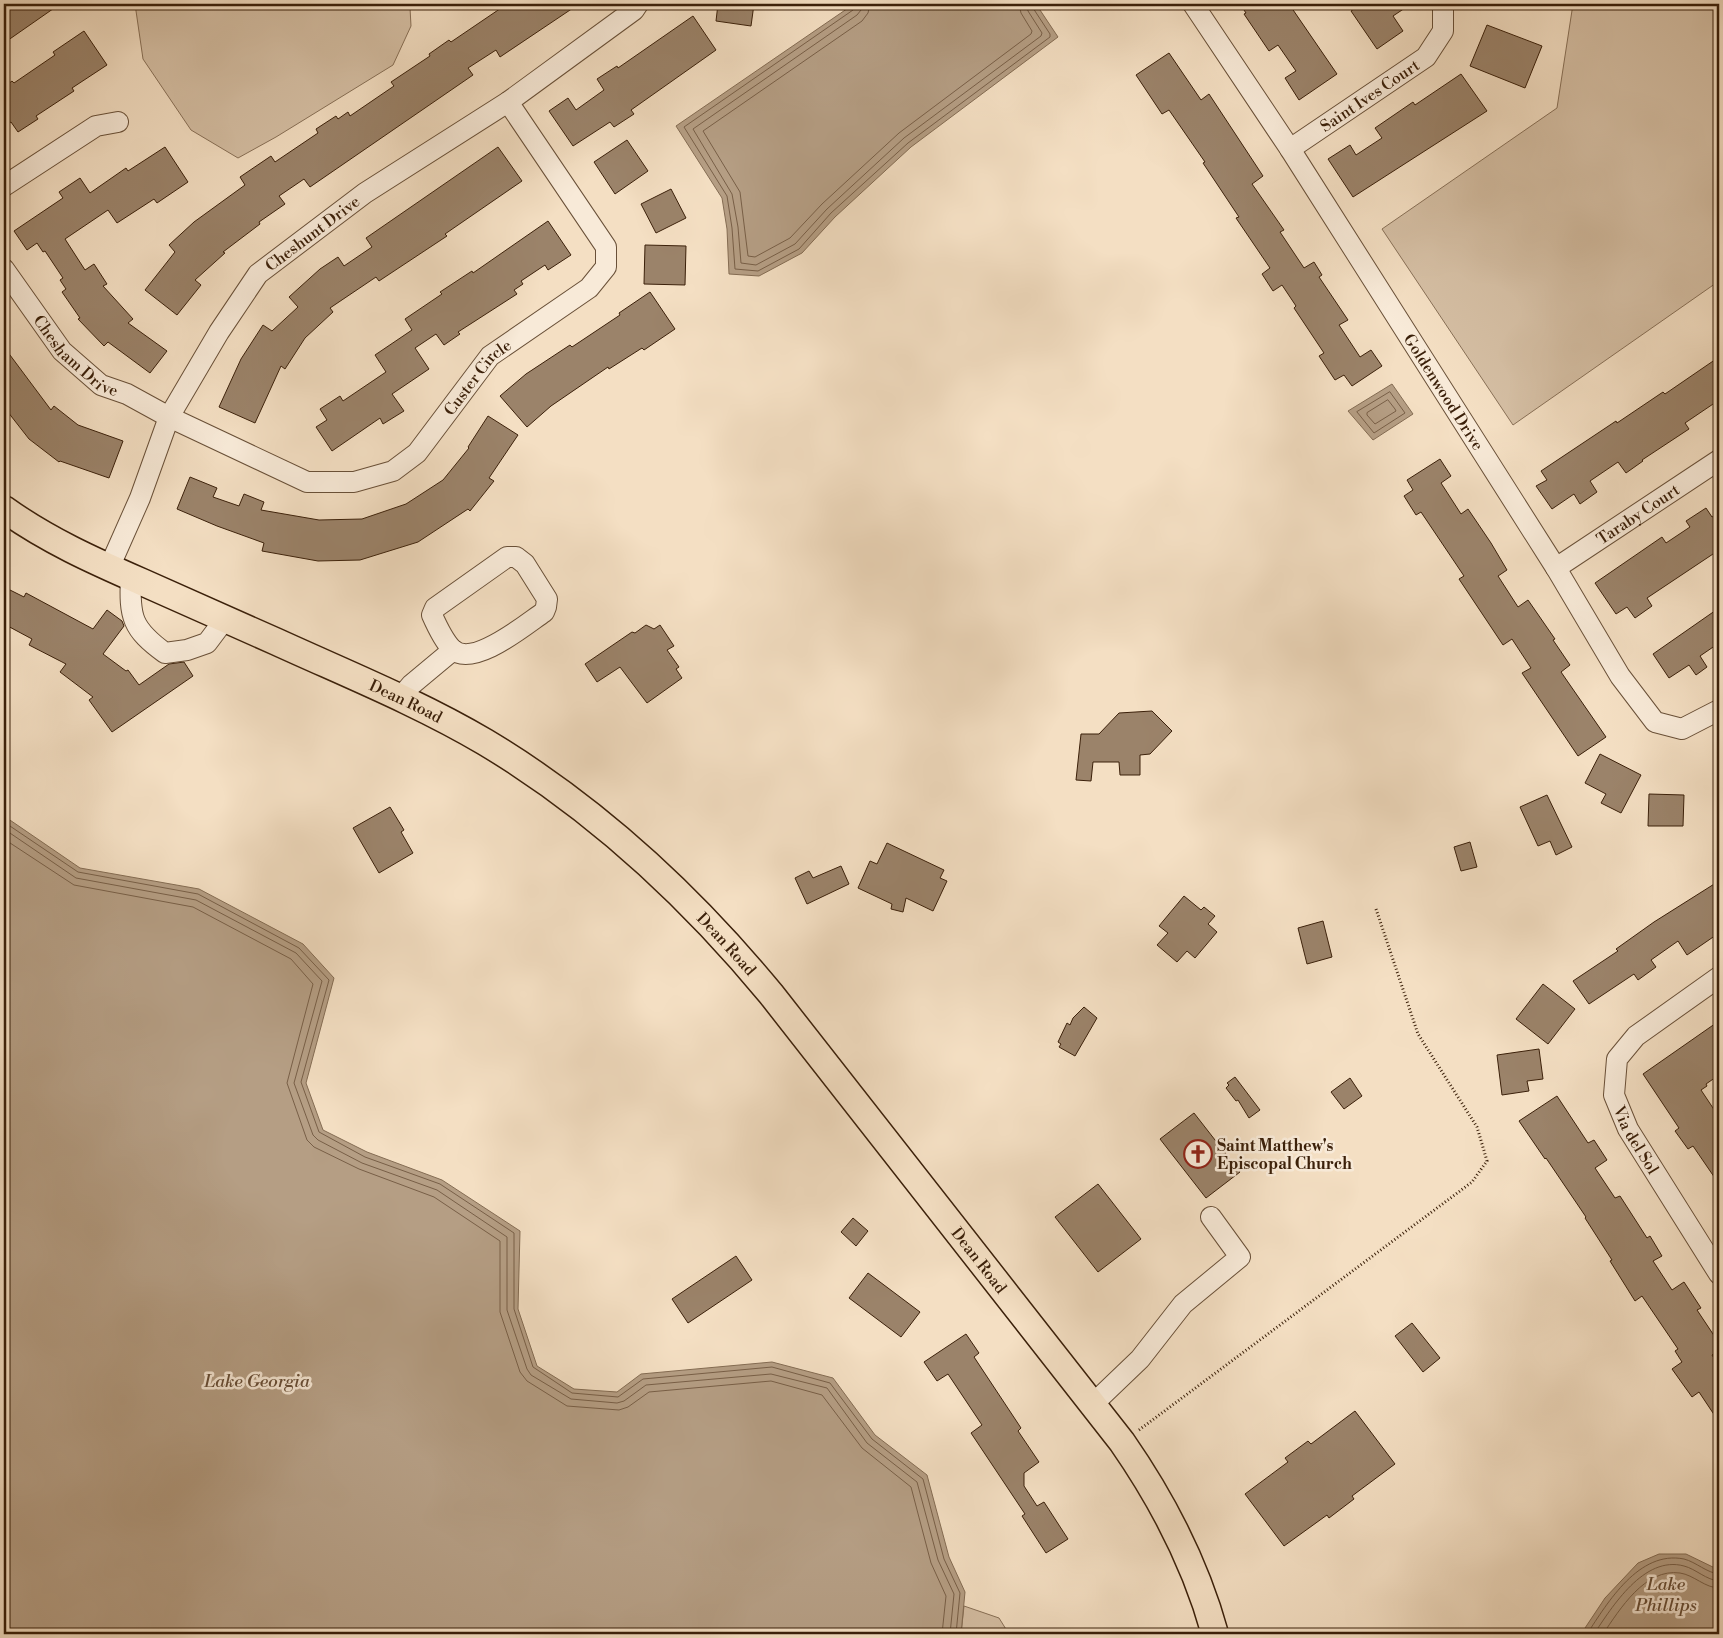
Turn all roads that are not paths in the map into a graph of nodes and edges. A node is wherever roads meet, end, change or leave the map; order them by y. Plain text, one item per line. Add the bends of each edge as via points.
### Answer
1 (638, 4) edge
2 (1193, 4) edge
3 (1442, 4) edge
4 (508, 102) junction
5 (118, 122) dead end
6 (1290, 149) junction
7 (4, 186) edge
8 (4, 269) edge
9 (169, 417) junction
10 (1719, 460) edge
11 (4, 509) edge
12 (1556, 568) junction
13 (120, 572) junction
14 (226, 619) junction
15 (453, 650) junction
16 (400, 698) junction
17 (1719, 710) edge
18 (1719, 977) edge
19 (1211, 1217) dead end
20 (1719, 1274) edge
21 (1093, 1404) junction
22 (1215, 1634) edge

1 - 4 street, Cheshunt Drive
2 - 6 street, Goldenwood Drive
3 - 6 street, Saint Ives Court via 1443,31 1426,57
4 - 9 street, Cheshunt Drive via 365,193 258,274
4 - 9 street, Custer Circle via 606,247 606,267 589,288 490,356 417,453 393,471 354,482 307,482
5 - 7 street via 96,126
6 - 12 street, Goldenwood Drive
8 - 9 street, Chesham Drive via 62,351 101,385 127,394
9 - 13 street, Cheshunt Drive via 140,498
10 - 12 street, Taraby Court
11 - 13 main road, Dean Road via 46,536
12 - 17 street, Goldenwood Drive via 1620,676 1655,722 1682,729
13 - 14 main road, Dean Road
13 - 14 street via 134,620 148,640 165,653 207,643
14 - 16 main road, Dean Road
15 - 15 street via 463,654 487,650 544,612 547,598 525,564 507,557 435,608 432,615
15 - 16 street
16 - 21 main road, Dean Road via 486,743 559,792 642,858 710,924 792,1020
18 - 20 street, Via del Sol via 1636,1036 1617,1059 1614,1095 1628,1130
19 - 21 street via 1240,1257 1183,1304 1140,1359
21 - 22 main road, Dean Road via 1148,1482 1176,1532 1201,1590

